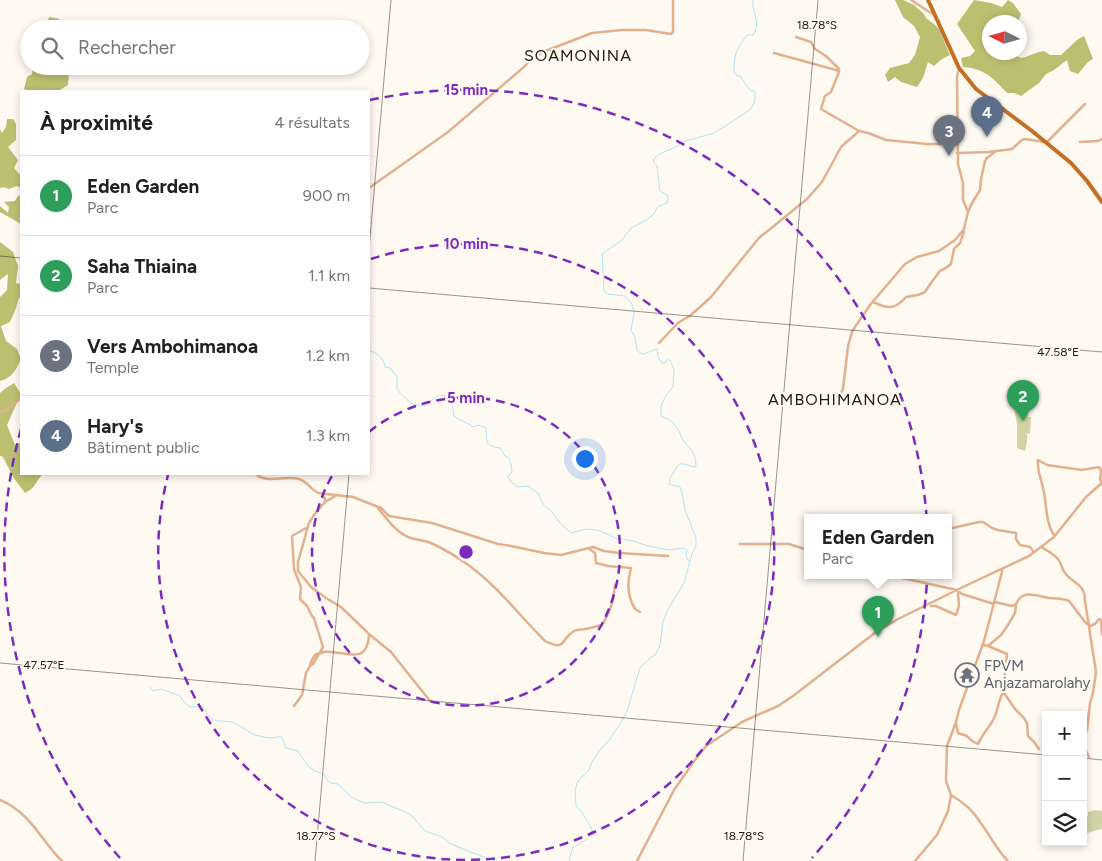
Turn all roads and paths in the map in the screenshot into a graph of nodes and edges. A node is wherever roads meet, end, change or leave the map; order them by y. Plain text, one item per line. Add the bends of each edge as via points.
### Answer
1 (673, 0) edge
2 (911, 0) edge
3 (928, 0) edge
4 (937, 18) junction
5 (796, 37) dead end
6 (774, 53) dead end
7 (959, 68) junction
8 (839, 72) junction
9 (1085, 104) dead end
10 (859, 131) junction
11 (1102, 139) edge
12 (1045, 142) junction
13 (1080, 142) dead end
14 (958, 144) junction
15 (998, 150) junction
16 (957, 152) junction
17 (370, 187) edge
18 (1102, 202) edge
19 (968, 212) junction
20 (964, 232) dead end
21 (873, 302) junction
22 (659, 343) dead end
23 (836, 396) dead end
24 (20, 399) edge
25 (0, 412) edge
26 (257, 475) edge
27 (1102, 483) edge
28 (321, 492) junction
29 (338, 495) junction
30 (325, 502) junction
31 (377, 506) junction
32 (308, 527) junction
33 (952, 528) edge
34 (1054, 537) junction
35 (740, 544) dead end
36 (1041, 547) junction
37 (588, 548) junction
38 (804, 549) edge
39 (1034, 553) junction
40 (668, 556) dead end
41 (1003, 568) junction
42 (298, 571) junction
43 (298, 579) junction
44 (906, 579) edge
45 (615, 585) dead end
46 (957, 591) junction
47 (994, 604) junction
48 (1016, 604) junction
49 (931, 606) dead end
50 (640, 612) dead end
51 (1090, 626) junction
52 (369, 634) junction
53 (1102, 634) edge
54 (983, 644) junction
55 (988, 646) junction
56 (320, 653) junction
57 (1003, 691) junction
58 (430, 701) dead end
59 (294, 706) dead end
60 (956, 722) junction
61 (1039, 749) dead end
62 (1089, 757) dead end
63 (951, 795) junction
64 (0, 800) edge
65 (62, 861) edge
66 (637, 861) edge
67 (915, 861) edge
68 (1008, 861) edge

1 - 17 street via 671,34 646,30 592,32 542,52 448,132
2 - 4 street
3 - 4 main road
4 - 7 main road
5 - 8 street via 811,42 835,64
6 - 8 street
7 - 12 main road via 976,89
7 - 14 street
8 - 10 street via 821,110
9 - 12 street
10 - 14 street via 886,140
10 - 22 street via 841,147 822,182 807,199 759,238 712,297 678,323
11 - 13 street
12 - 15 street via 1024,139 1014,148
12 - 18 main road via 1071,163
14 - 16 street
15 - 16 street
15 - 19 street via 985,161 980,190
16 - 19 street via 963,200
19 - 21 street via 964,229 955,240 938,251 905,264
20 - 21 street via 951,264 928,285 926,292 906,297 892,307
21 - 23 street via 852,332 843,389
24 - 25 street
26 - 28 street via 262,479 295,478
27 - 34 street
27 - 34 street via 1100,467 1082,470 1047,465 1038,460
28 - 29 street
28 - 30 street
29 - 30 street
29 - 31 street
30 - 32 street
31 - 37 street via 389,516 432,523 498,544 561,554
31 - 45 street via 393,526 409,538 431,543 470,566 552,644 562,644 576,630 602,625 614,602
32 - 42 street
32 - 43 street via 292,536 294,569
33 - 39 street via 983,522 992,528 1016,533 1020,545 1030,547
34 - 36 street
35 - 38 street via 789,544
36 - 39 street
36 - 51 street via 1059,559 1064,572 1083,591
37 - 40 street
37 - 50 street via 595,553 596,563 631,568 628,580 630,600
39 - 41 street
41 - 46 street
41 - 47 street
42 - 43 street
42 - 52 street via 311,586 341,607
43 - 56 street via 300,599 314,618 323,644
44 - 46 street
46 - 47 street
46 - 49 street via 959,606 956,615
46 - 66 street via 876,632 793,696 742,722 706,746 674,790
47 - 48 street
47 - 54 street
48 - 51 street via 1026,595 1063,598
48 - 55 street via 1008,625
51 - 53 street via 1101,620
51 - 62 street via 1096,672 1084,741
52 - 56 street via 367,648 359,654
52 - 58 street via 391,652
54 - 55 street
54 - 60 street
55 - 57 street via 1007,654
56 - 59 street via 316,654 306,672 302,695
57 - 60 street via 995,716 978,744 958,733
57 - 61 street via 1024,718 1028,736
60 - 63 street via 946,754 946,782
63 - 67 street via 948,812 937,835
63 - 68 street via 981,822
64 - 65 street via 27,818

